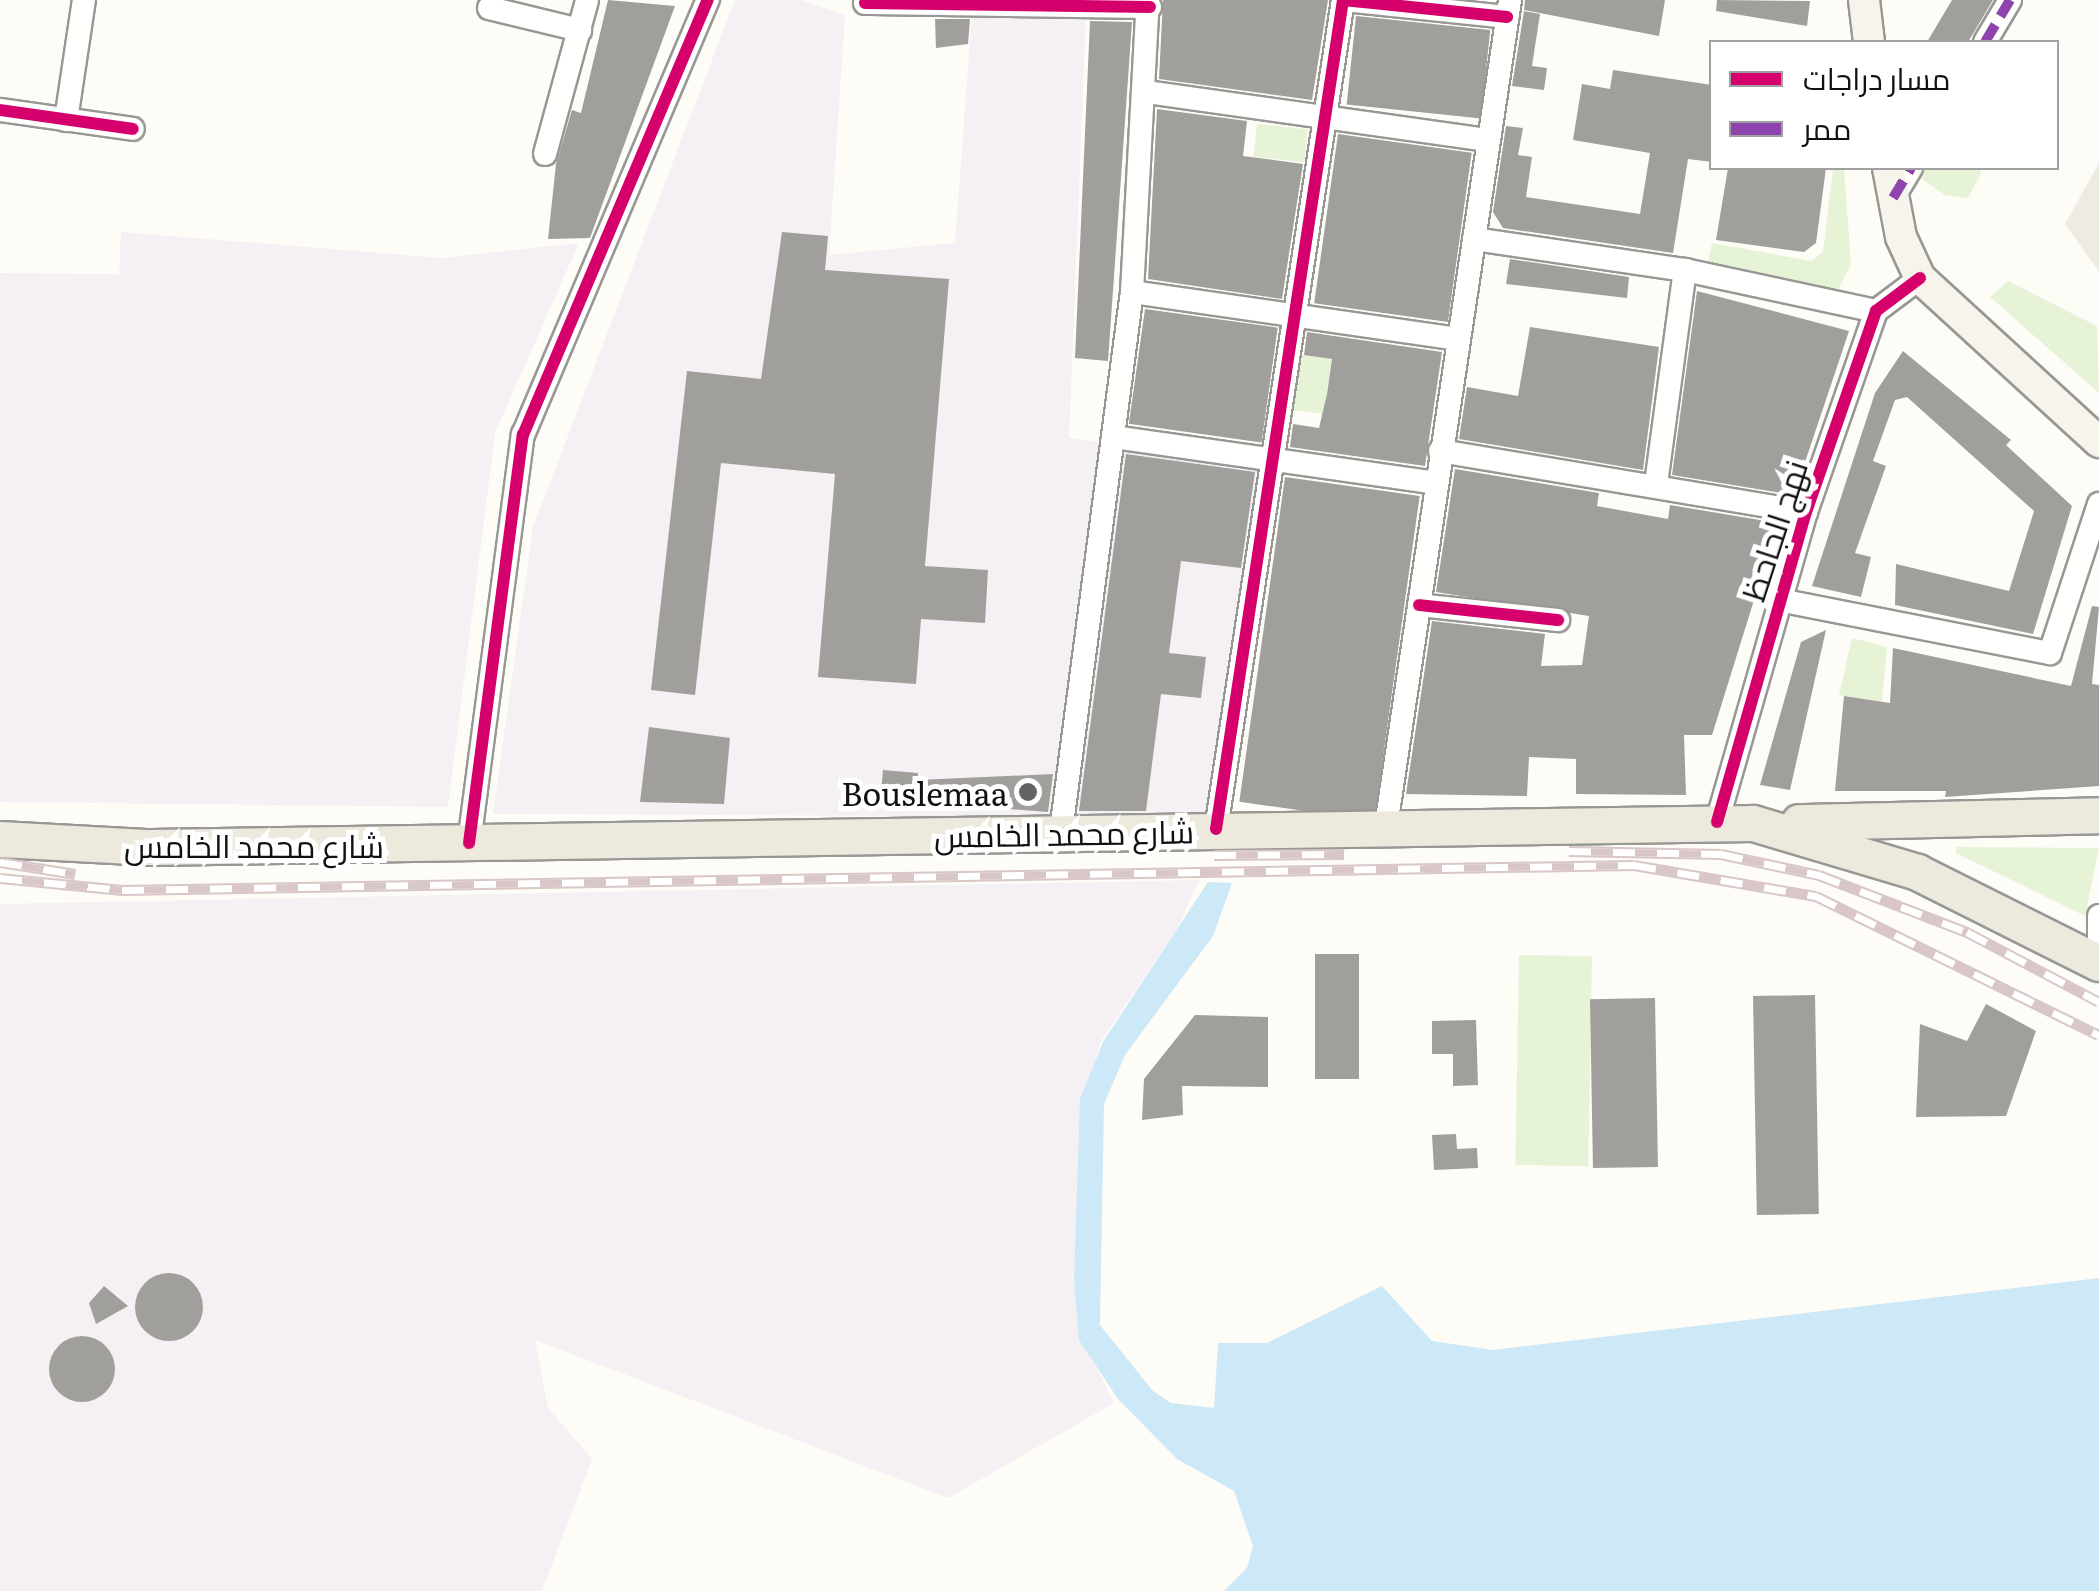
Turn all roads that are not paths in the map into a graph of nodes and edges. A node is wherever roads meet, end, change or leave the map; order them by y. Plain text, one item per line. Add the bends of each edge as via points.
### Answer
1 (84, 0) edge
2 (587, 0) edge
3 (708, 0) edge
4 (1864, 0) edge
5 (2010, 0) edge
6 (972, 1) edge
7 (865, 3) dead end
8 (1149, 4) edge
9 (489, 8) dead end
10 (1508, 8) edge
11 (580, 30) junction
12 (1869, 40) edge
13 (1986, 40) edge
14 (1146, 92) junction
15 (0, 110) edge
16 (1324, 116) junction
17 (66, 120) junction
18 (132, 129) dead end
19 (1488, 140) junction
20 (545, 154) dead end
21 (1890, 182) edge
22 (1474, 239) junction
23 (1685, 270) junction
24 (1920, 278) junction
25 (1132, 292) junction
26 (1876, 311) junction
27 (1295, 313) junction
28 (1457, 339) junction
29 (1113, 437) junction
30 (2099, 442) edge
31 (1440, 452) junction
32 (1272, 462) junction
33 (1436, 483) junction
34 (1656, 484) junction
35 (2099, 504) edge
36 (1806, 512) junction
37 (1779, 600) junction
38 (1418, 606) junction
39 (1558, 620) dead end
40 (2099, 815) edge
41 (1717, 822) junction
42 (1753, 823) junction
43 (1386, 826) junction
44 (1216, 829) junction
45 (1061, 831) junction
46 (0, 839) edge
47 (469, 843) junction
48 (2099, 916) edge
49 (2099, 945) edge
50 (2099, 964) edge

1 - 17 street
2 - 11 street
3 - 47 street via 523,436
4 - 12 main road
5 - 13 street
6 - 7 street
6 - 8 street
8 - 14 street
9 - 11 street
10 - 16 street via 1344,0
10 - 19 street
11 - 20 street
14 - 16 street
14 - 25 street
15 - 17 street
16 - 19 street
16 - 27 street
17 - 18 street
19 - 22 street
21 - 24 main road
22 - 23 street
22 - 28 street
23 - 26 street
23 - 34 street
24 - 26 street
24 - 30 main road
25 - 27 street
25 - 29 street
26 - 36 street, نهج الجاحظ
27 - 28 street
27 - 32 street
28 - 31 street
29 - 32 street
29 - 45 street
31 - 33 street
31 - 34 street
32 - 33 street
32 - 44 street
33 - 38 street
34 - 36 street
35 - 37 street via 2050,653
36 - 37 street, نهج الجاحظ
37 - 41 street, نهج الجاحظ
38 - 39 street
38 - 43 street
40 - 42 main road
41 - 42 main road, شارع محمد الخامس
41 - 43 main road, شارع محمد الخامس
42 - 50 main road, شارع محمد الخامس via 1917,872
43 - 44 main road, شارع محمد الخامس
44 - 45 main road, شارع محمد الخامس
45 - 47 main road, شارع محمد الخامس
46 - 47 main road, شارع محمد الخامس via 150,847
48 - 49 street

